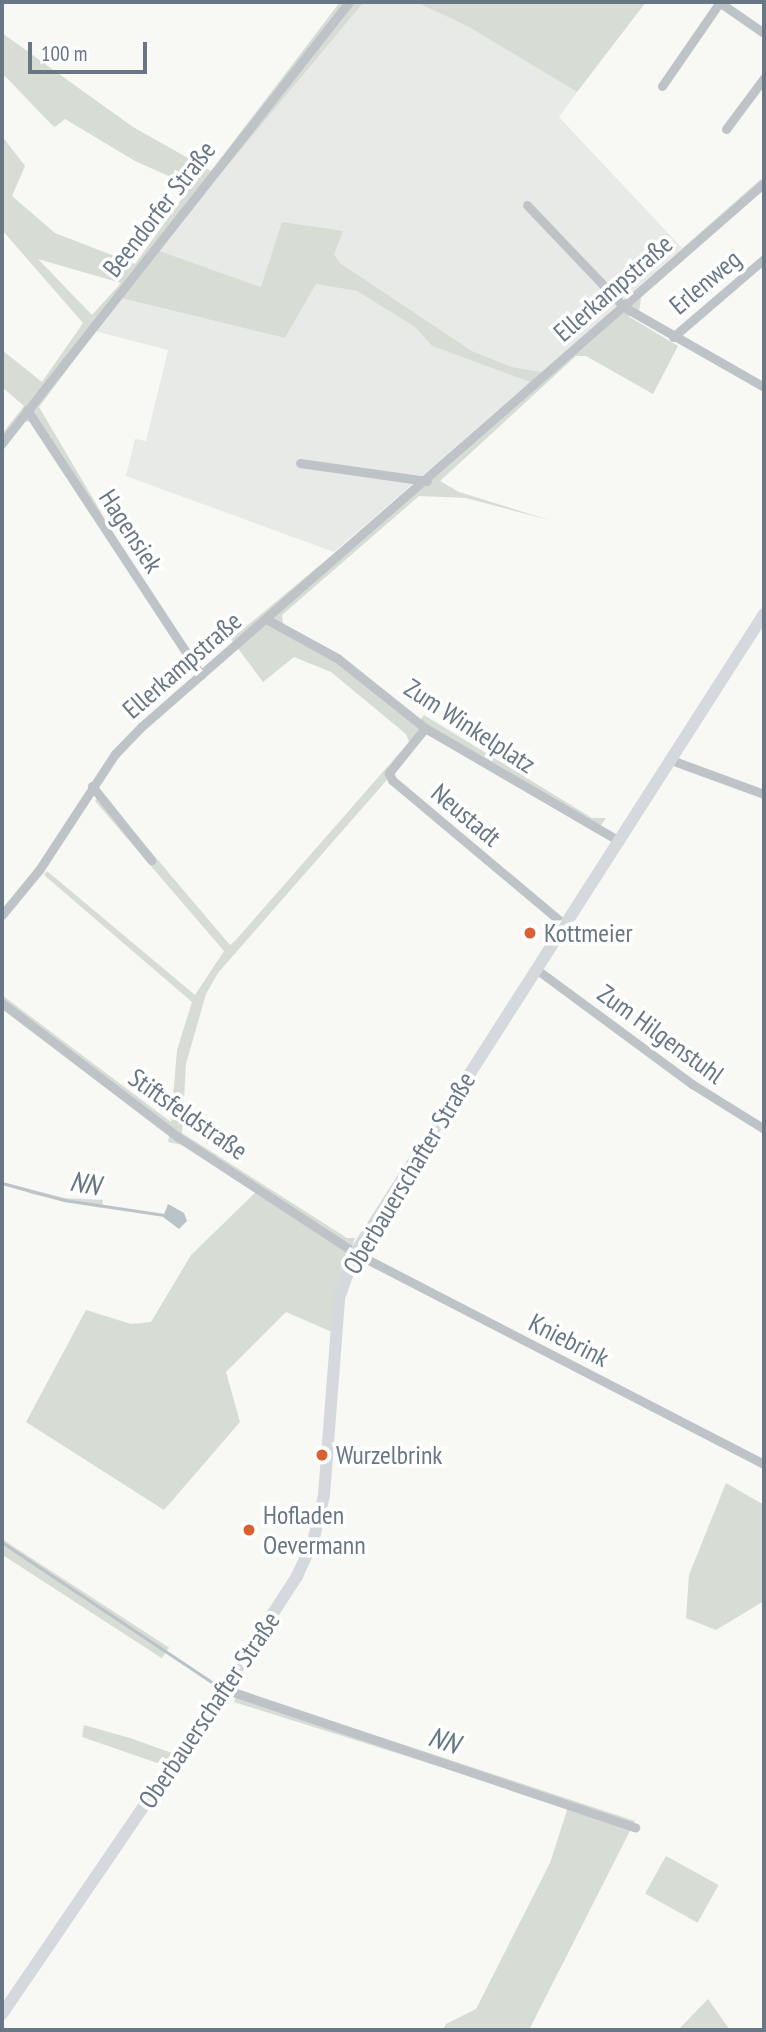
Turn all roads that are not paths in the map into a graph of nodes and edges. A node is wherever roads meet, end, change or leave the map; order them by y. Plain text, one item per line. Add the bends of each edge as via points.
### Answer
1 (349, 2) edge
2 (720, 2) edge
3 (764, 33) edge
4 (764, 78) edge
5 (662, 86) dead end
6 (726, 129) dead end
7 (764, 183) edge
8 (527, 205) dead end
9 (764, 259) edge
10 (624, 307) junction
11 (673, 337) junction
12 (764, 387) edge
13 (27, 410) junction
14 (2, 443) edge
15 (300, 463) dead end
16 (427, 481) junction
17 (764, 614) edge
18 (267, 619) junction
19 (201, 675) junction
20 (425, 728) junction
21 (671, 760) junction
22 (92, 786) junction
23 (764, 794) edge
24 (619, 841) junction
25 (151, 860) dead end
26 (2, 915) edge
27 (565, 925) junction
28 (536, 969) junction
29 (2, 1003) edge
30 (764, 1129) edge
31 (355, 1253) junction
32 (764, 1464) edge
33 (224, 1689) junction
34 (635, 1828) dead end
35 (2, 2014) edge

1 - 13 street, Beendorfer Straße
2 - 3 street
2 - 5 street
4 - 6 street
7 - 10 street, Ellerkampstraße
8 - 10 street
9 - 11 street, Erlenweg
10 - 11 street
10 - 16 street, Ellerkampstraße
11 - 12 street
13 - 14 street, Beendorfer Straße
13 - 19 street, Hagensiek
15 - 16 street
16 - 18 street, Ellerkampstraße
17 - 21 main road, Oberbauerschafter Straße
18 - 19 street, Ellerkampstraße
18 - 20 street, Zum Winkelplatz via 337,659
19 - 22 street, Ellerkampstraße via 124,745
20 - 24 street, Zum Winkelplatz
20 - 27 street, Neustadt via 389,773 392,780
21 - 23 street
21 - 24 main road, Oberbauerschafter Straße
22 - 25 street
22 - 26 street, Ellerkampstraße via 38,870
24 - 27 main road, Oberbauerschafter Straße
27 - 28 main road, Oberbauerschafter Straße
28 - 30 street, Zum Hilgenstuhl via 692,1084
28 - 31 main road, Oberbauerschafter Straße
29 - 31 street, Stiftsfeldstraße via 177,1136
31 - 32 street, Kniebrink
31 - 33 main road, Oberbauerschafter Straße via 339,1298 324,1495 313,1542 297,1576
33 - 34 street
33 - 35 main road, Oberbauerschafter Straße

